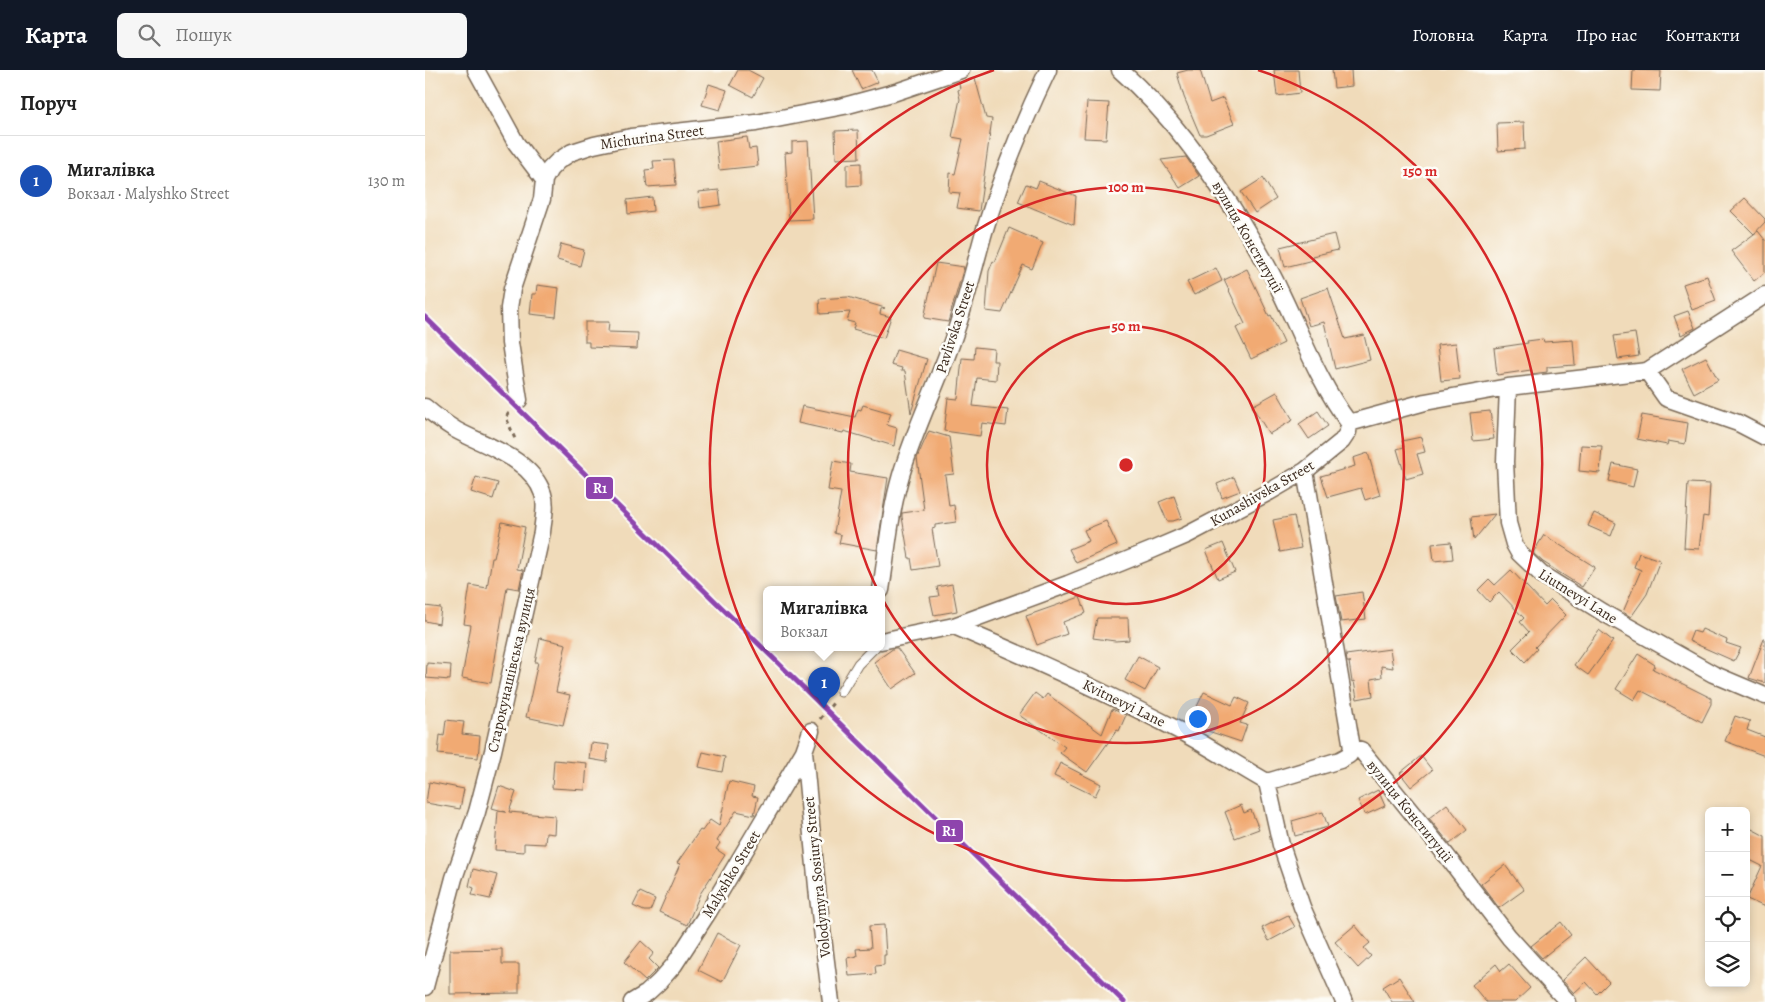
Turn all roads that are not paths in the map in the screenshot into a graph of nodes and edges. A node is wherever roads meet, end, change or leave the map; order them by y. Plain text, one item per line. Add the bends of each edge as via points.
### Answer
1 (476, 70) edge
2 (961, 70) edge
3 (1048, 70) edge
4 (1120, 70) edge
5 (530, 159) junction
6 (558, 161) junction
7 (544, 180) junction
8 (1765, 294) edge
9 (1647, 371) junction
10 (1508, 387) junction
11 (519, 400) road end
12 (425, 407) edge
13 (1349, 422) junction
14 (1765, 437) edge
15 (1305, 471) junction
16 (882, 586) edge
17 (954, 626) junction
18 (885, 640) edge
19 (871, 651) edge
20 (841, 692) road end
21 (1765, 696) edge
22 (811, 731) road end
23 (1352, 748) junction
24 (804, 751) junction
25 (1267, 782) junction
26 (425, 987) edge
27 (632, 1002) edge
28 (831, 1002) edge
29 (1344, 1002) edge
30 (1568, 1002) edge

1 - 5 street via 516,143
2 - 6 street, Michurina Street via 843,106 756,123 631,137 593,145
3 - 16 street, Pavlivska Street via 1003,178 957,328 911,444 901,476
4 - 13 street, вулиця Конституції via 1174,125 1222,191 1280,290 1336,405
5 - 6 street via 547,163
5 - 7 street
6 - 7 street, Michurina Street
7 - 11 street, Michurina Street via 509,308 510,343
8 - 9 street
9 - 10 street
9 - 14 street via 1666,398 1738,423
10 - 13 street via 1425,402
10 - 21 street, Liutnevyi Lane via 1505,462 1508,523 1519,553 1541,574 1602,612 1713,674
12 - 26 street, Старокунашівська вулиця via 455,429 527,470 543,494 545,506 493,751
13 - 15 street, Kunashivska Street via 1348,432 1342,441
15 - 17 street, Kunashivska Street via 1233,512 1152,550
15 - 23 street, вулиця Конституції
17 - 18 street, Kunashivska Street
17 - 25 street, Kvitnevyi Lane via 1119,700
19 - 20 lane via 858,664
22 - 24 street, Malyshko Street
23 - 25 street via 1349,755 1339,760
23 - 30 street, вулиця Конституції via 1361,750 1509,938
24 - 27 street, Malyshko Street via 674,965 647,993
24 - 28 street, Volodymyra Sosiury Street
25 - 29 street via 1281,845 1299,898

